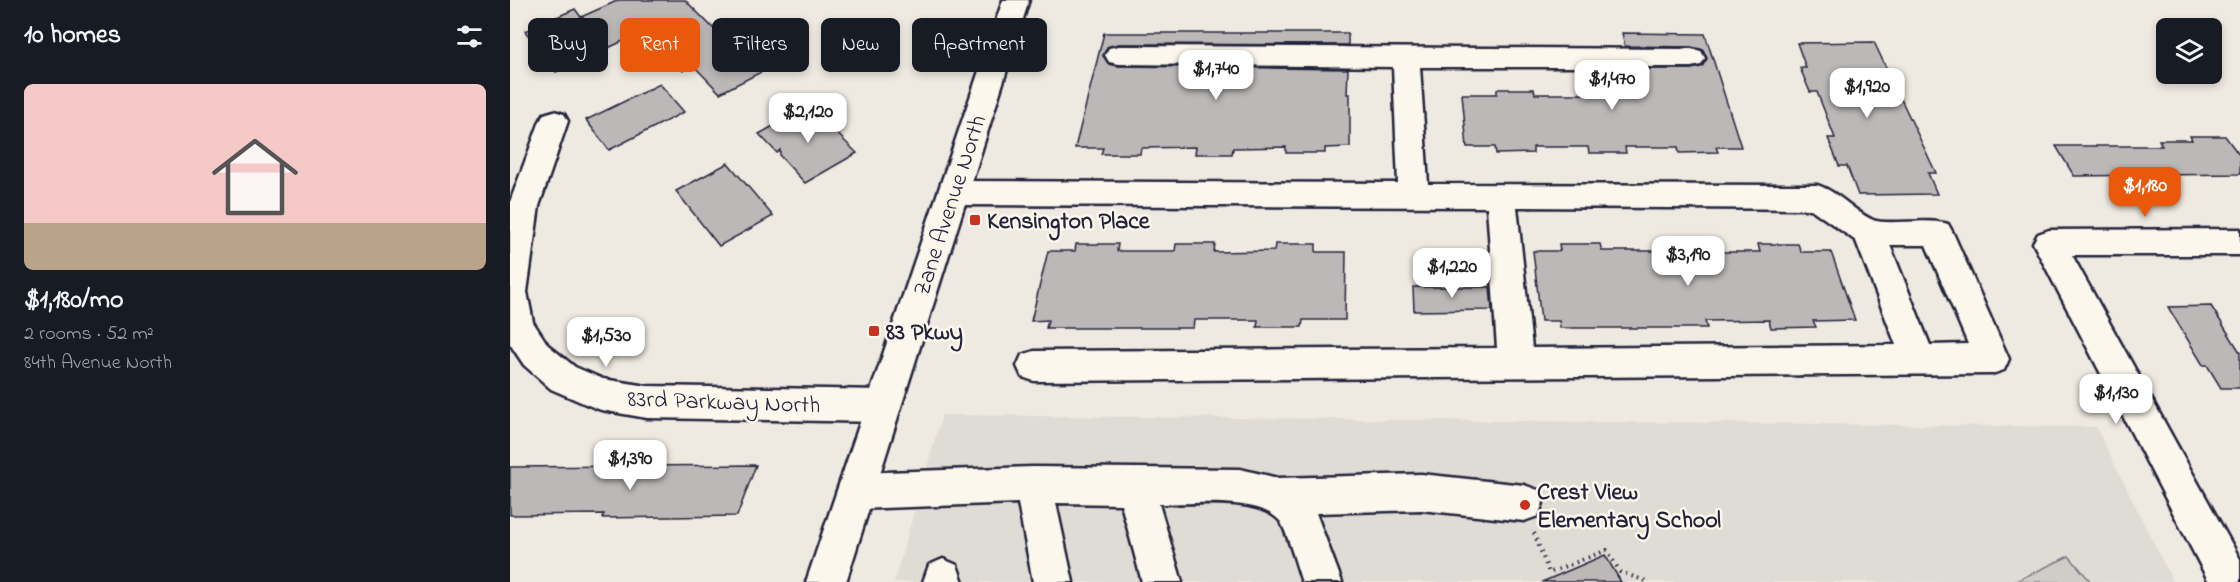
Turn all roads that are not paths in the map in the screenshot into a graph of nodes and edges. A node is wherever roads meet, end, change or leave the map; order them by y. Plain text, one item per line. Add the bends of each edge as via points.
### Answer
1 (1016, 0) edge
2 (1119, 55) dead end
3 (1407, 58) junction
4 (1691, 58) dead end
5 (554, 122) dead end
6 (953, 193) junction
7 (1414, 196) junction
8 (1501, 196) junction
9 (1869, 233) junction
10 (2240, 242) edge
11 (1919, 360) junction
12 (1516, 364) junction
13 (1034, 366) dead end
14 (883, 406) junction
15 (1033, 485) junction
16 (1135, 486) junction
17 (856, 491) junction
18 (1278, 496) junction
19 (1524, 503) road end
20 (826, 582) edge
21 (1053, 582) edge
22 (1162, 582) edge
23 (1322, 582) edge
24 (2231, 582) edge

1 - 6 street, Zane Avenue North
2 - 3 street
3 - 4 street
3 - 7 street
5 - 14 street, 83rd Parkway North via 524,206 510,292 517,326 536,355 563,378 601,394 648,402
6 - 7 street
6 - 14 street, Zane Avenue North
7 - 8 street
8 - 9 street via 1817,197
8 - 12 street
9 - 11 street
9 - 11 street via 1936,233 1992,359
10 - 24 street via 2049,243
11 - 12 street
12 - 13 street
14 - 17 street, Zane Avenue North
15 - 16 street
15 - 17 street
15 - 21 street
16 - 18 street via 1240,487
16 - 22 street
17 - 20 street, Zane Avenue North
18 - 19 street via 1421,492
18 - 23 street via 1296,511

